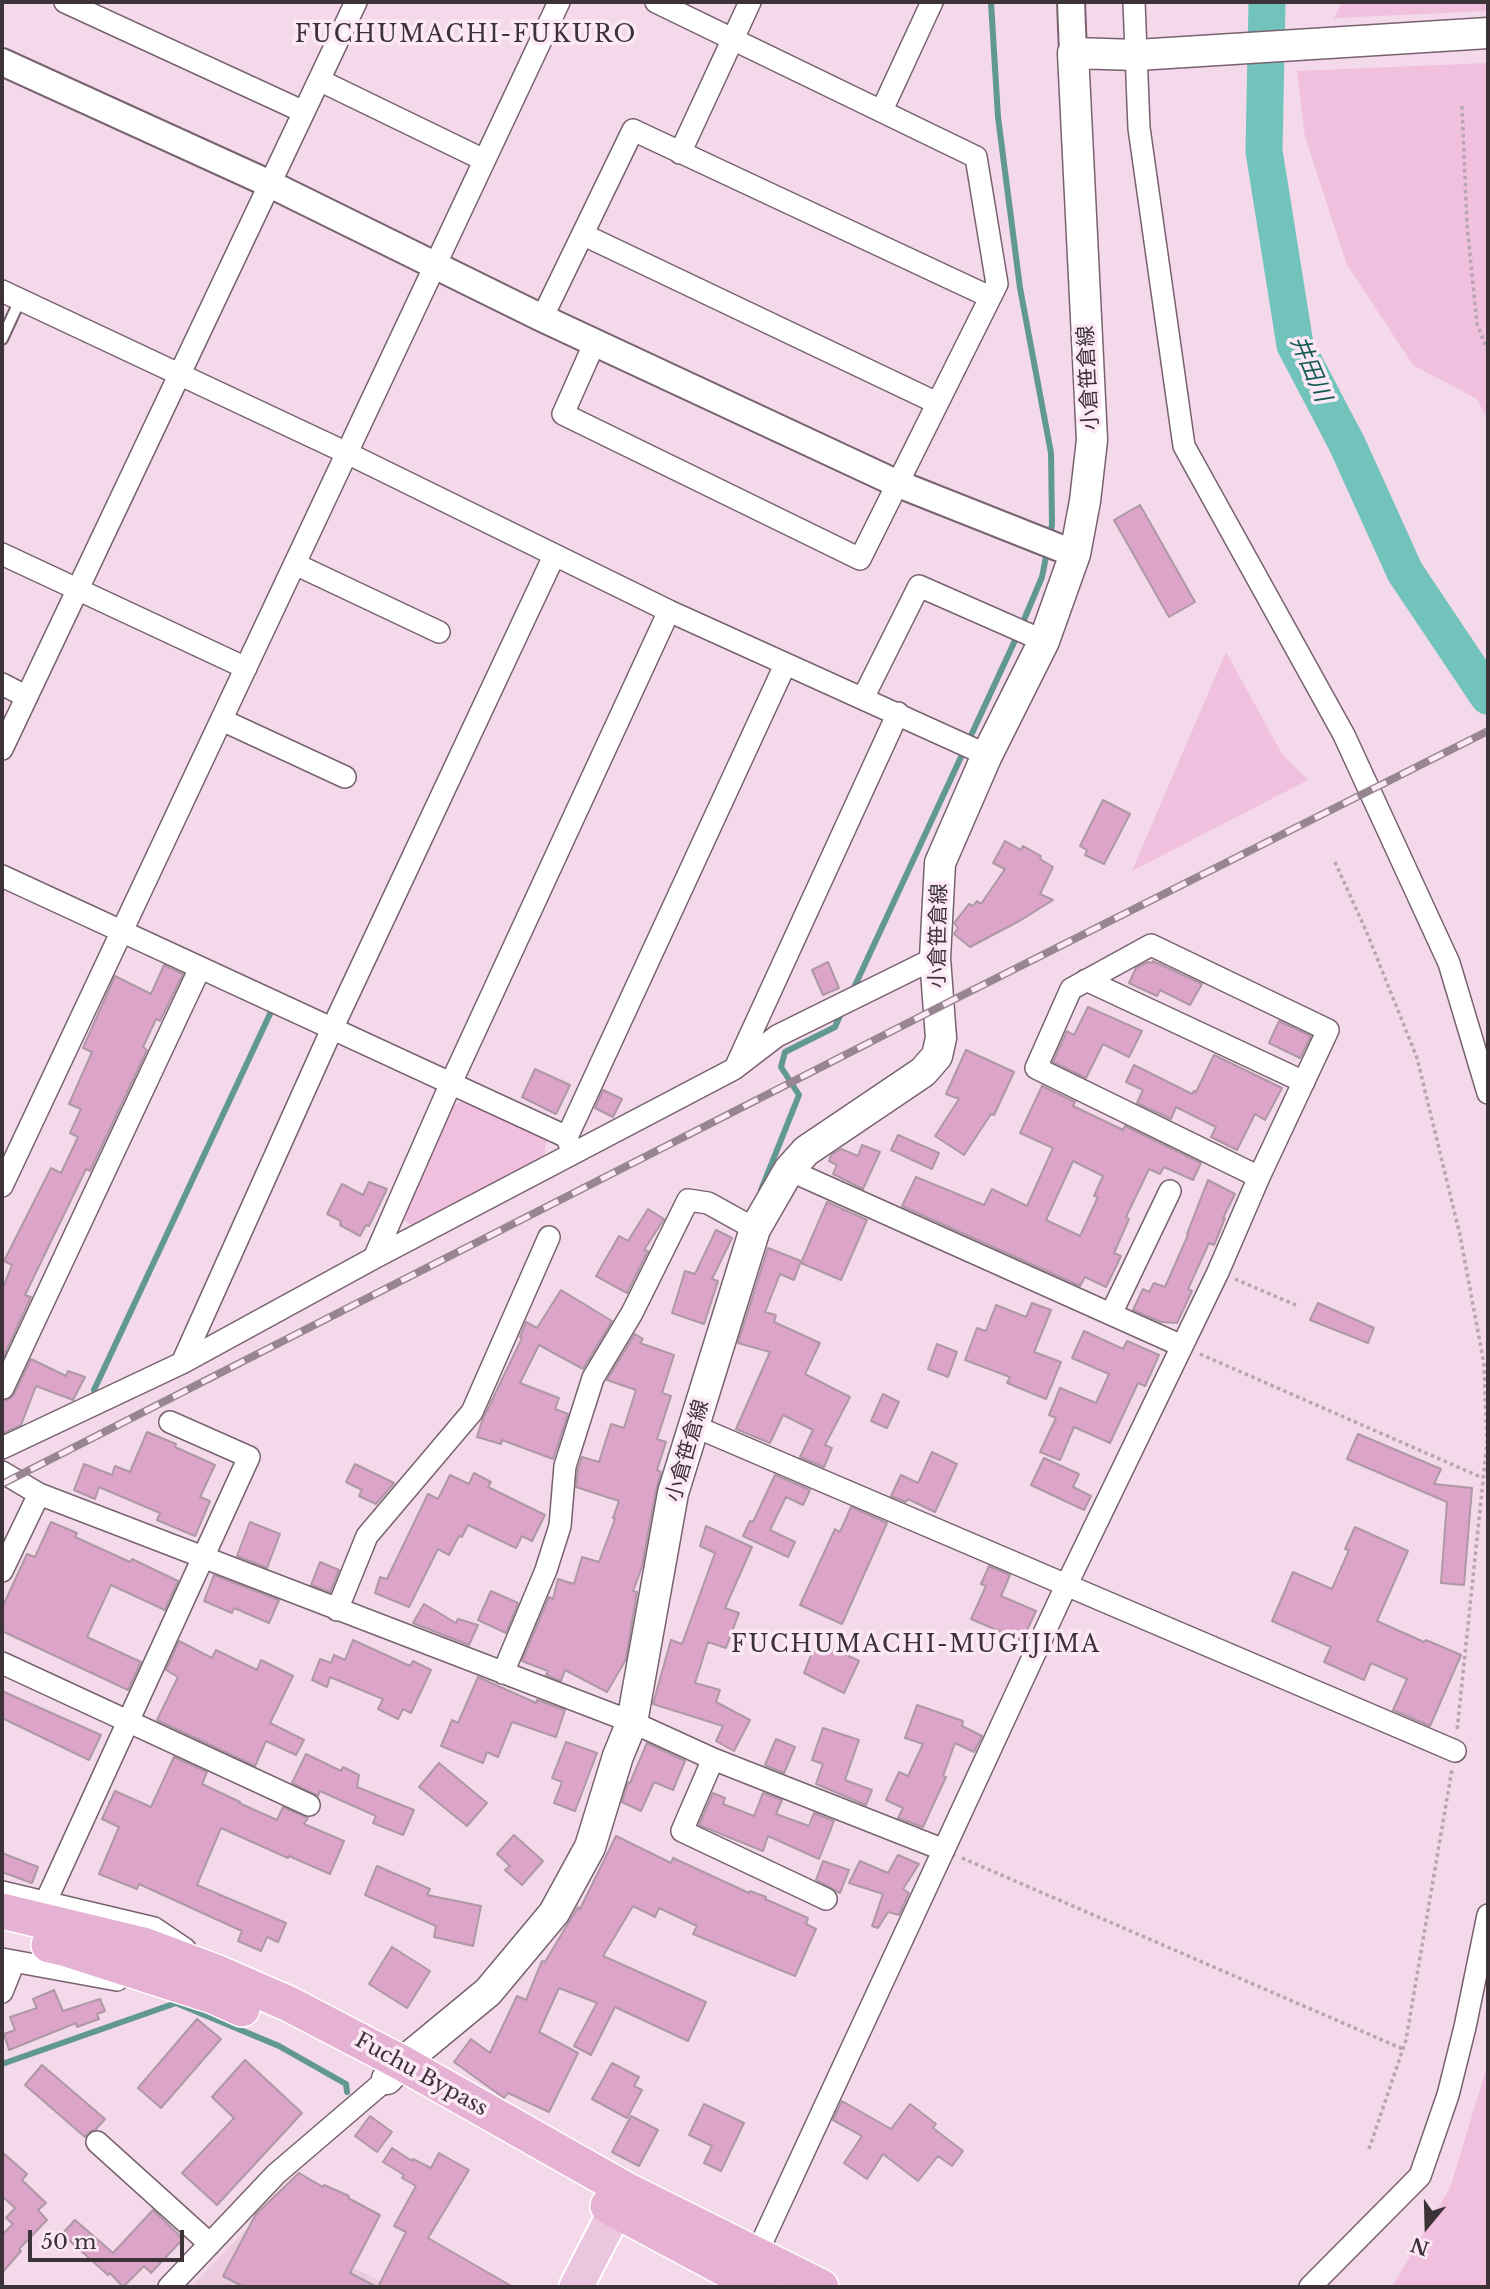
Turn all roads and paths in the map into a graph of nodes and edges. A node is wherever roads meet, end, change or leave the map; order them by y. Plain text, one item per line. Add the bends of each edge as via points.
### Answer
1 (65, 2) edge
2 (559, 2) edge
3 (656, 2) edge
4 (750, 2) edge
5 (1072, 2) edge
6 (1134, 2) edge
7 (349, 4) edge
8 (926, 4) edge
9 (1488, 33) edge
10 (733, 38) junction
11 (1073, 53) junction
12 (1150, 54) junction
13 (2, 62) edge
14 (319, 80) junction
15 (1462, 106) dead end
16 (882, 110) junction
17 (304, 113) junction
18 (680, 153) junction
19 (484, 160) junction
20 (270, 184) junction
21 (584, 235) junction
22 (435, 264) junction
23 (11, 295) edge
24 (990, 297) junction
25 (542, 318) junction
26 (2, 339) edge
27 (595, 342) junction
28 (1488, 351) edge
29 (180, 374) junction
30 (937, 403) junction
31 (347, 453) junction
32 (897, 483) junction
33 (2, 554) edge
34 (1075, 554) junction
35 (554, 556) junction
36 (295, 564) junction
37 (78, 589) junction
38 (669, 611) junction
39 (439, 632) dead end
40 (1044, 641) junction
41 (785, 665) junction
42 (246, 668) junction
43 (2, 684) edge
44 (27, 696) junction
45 (863, 698) junction
46 (898, 713) junction
47 (222, 720) junction
48 (2, 749) edge
49 (987, 755) junction
50 (345, 777) dead end
51 (1335, 862) dead end
52 (2, 876) edge
53 (122, 932) junction
54 (935, 958) junction
55 (200, 968) junction
56 (1086, 980) junction
57 (332, 1030) junction
58 (734, 1069) junction
59 (1304, 1082) junction
60 (451, 1083) junction
61 (1488, 1093) edge
62 (570, 1146) junction
63 (789, 1170) junction
64 (1259, 1177) junction
65 (2, 1186) edge
66 (1170, 1191) dead end
67 (755, 1228) junction
68 (549, 1237) dead end
69 (374, 1258) junction
70 (1218, 1272) junction
71 (1298, 1306) dead end
72 (1111, 1314) junction
73 (1182, 1346) junction
74 (182, 1363) junction
75 (2, 1388) edge
76 (170, 1422) dead end
77 (694, 1426) junction
78 (2, 1448) edge
79 (2, 1472) edge
80 (1483, 1478) junction
81 (39, 1494) junction
82 (202, 1558) junction
83 (2, 1571) edge
84 (1066, 1586) junction
85 (337, 1610) junction
86 (2, 1663) edge
87 (503, 1673) junction
88 (128, 1722) junction
89 (632, 1722) junction
90 (1455, 1751) junction
91 (713, 1759) junction
92 (309, 1805) dead end
93 (944, 1850) junction
94 (2, 1892) edge
95 (826, 1899) dead end
96 (46, 1901) junction
97 (2, 1911) edge
98 (1488, 1915) edge
99 (6, 1952) edge
100 (215, 1985) junction
101 (2, 1992) edge
102 (1403, 2049) junction
103 (395, 2071) junction
104 (97, 2142) dead end
105 (1368, 2149) dead end
106 (620, 2200) junction
107 (210, 2244) junction
108 (758, 2271) edge
109 (169, 2287) edge
110 (576, 2287) edge
111 (821, 2287) edge
112 (1310, 2287) edge

1 - 17 street
2 - 19 street
3 - 10 street
4 - 10 street
5 - 11 street
6 - 12 street
7 - 14 street
8 - 16 street
9 - 12 main road
10 - 16 street
10 - 18 street
11 - 12 main road
11 - 34 main road, 小倉笹倉線 via 1092,440
12 - 61 street via 1139,128 1184,446 1350,748 1449,963
13 - 20 street
14 - 17 street
14 - 19 street
15 - 28 path via 1477,324
16 - 24 street via 976,157 997,284
17 - 20 street
18 - 21 street via 633,130
18 - 24 street
19 - 22 street
20 - 22 street
20 - 29 street
21 - 25 street
21 - 30 street
22 - 25 street
22 - 31 street
23 - 26 lane
23 - 29 street
24 - 30 street
25 - 27 street
27 - 32 street
27 - 32 street via 563,414 860,559
29 - 31 street
29 - 37 street
30 - 32 street
31 - 35 street
31 - 36 street
32 - 34 street
33 - 37 street
34 - 40 main road, 小倉笹倉線
35 - 38 street
35 - 57 street
36 - 39 street
36 - 42 street
37 - 42 street
37 - 44 street
38 - 41 street
38 - 60 street
40 - 45 street via 919,586
40 - 49 main road, 小倉笹倉線
41 - 45 street
41 - 62 street
42 - 47 street
43 - 44 street
44 - 48 street
45 - 46 street
46 - 49 street
46 - 58 street
47 - 50 street
47 - 53 street
49 - 54 main road, 小倉笹倉線 via 940,863
51 - 80 path via 1417,1058 1460,1236 1484,1364 1487,1443
52 - 53 street
53 - 55 street
53 - 65 street
54 - 58 street via 777,1036
54 - 63 main road, 小倉笹倉線 via 941,1038 937,1055 923,1072 806,1151
55 - 57 street
55 - 75 street
56 - 59 street
56 - 59 street via 1151,945 1328,1030
56 - 64 street via 1071,989 1036,1068
57 - 60 street
57 - 74 street
58 - 62 street
59 - 64 street
60 - 62 street
60 - 69 street
62 - 69 street
63 - 67 main road, 小倉笹倉線
63 - 72 street
64 - 70 street
66 - 72 street
67 - 77 main road, 小倉笹倉線
67 - 87 street via 708,1203 688,1200 632,1313 593,1378 565,1466 560,1526
68 - 85 street via 472,1412 367,1536
69 - 74 street
70 - 71 path
70 - 73 street
72 - 73 street
73 - 80 path
73 - 84 street
74 - 78 street
76 - 82 street via 249,1457
77 - 84 street
77 - 89 main road, 小倉笹倉線 via 673,1493
79 - 81 street
80 - 90 path
81 - 82 street
81 - 83 street
82 - 85 street
82 - 88 street
84 - 90 street
84 - 93 street
85 - 87 street
86 - 88 street
87 - 89 street
88 - 92 street
88 - 96 street
89 - 91 street
89 - 103 main road, 小倉笹倉線 via 590,1847 554,1913 488,1992
90 - 102 path
91 - 93 street
91 - 95 street via 682,1830
93 - 102 path
93 - 108 street
94 - 96 street
96 - 100 street via 154,1927
97 - 100 highway, Fuchu Bypass via 143,1945
98 - 112 street via 1451,2084 1420,2176
99 - 100 highway, Fuchu Bypass via 67,1948
99 - 101 street
100 - 103 highway, Fuchu Bypass via 277,2023
102 - 105 path
103 - 106 highway, Fuchu Bypass
103 - 107 street via 276,2174
104 - 107 street
106 - 108 highway, Fuchu Bypass
106 - 110 main road
107 - 109 street
108 - 111 highway, Fuchu Bypass

